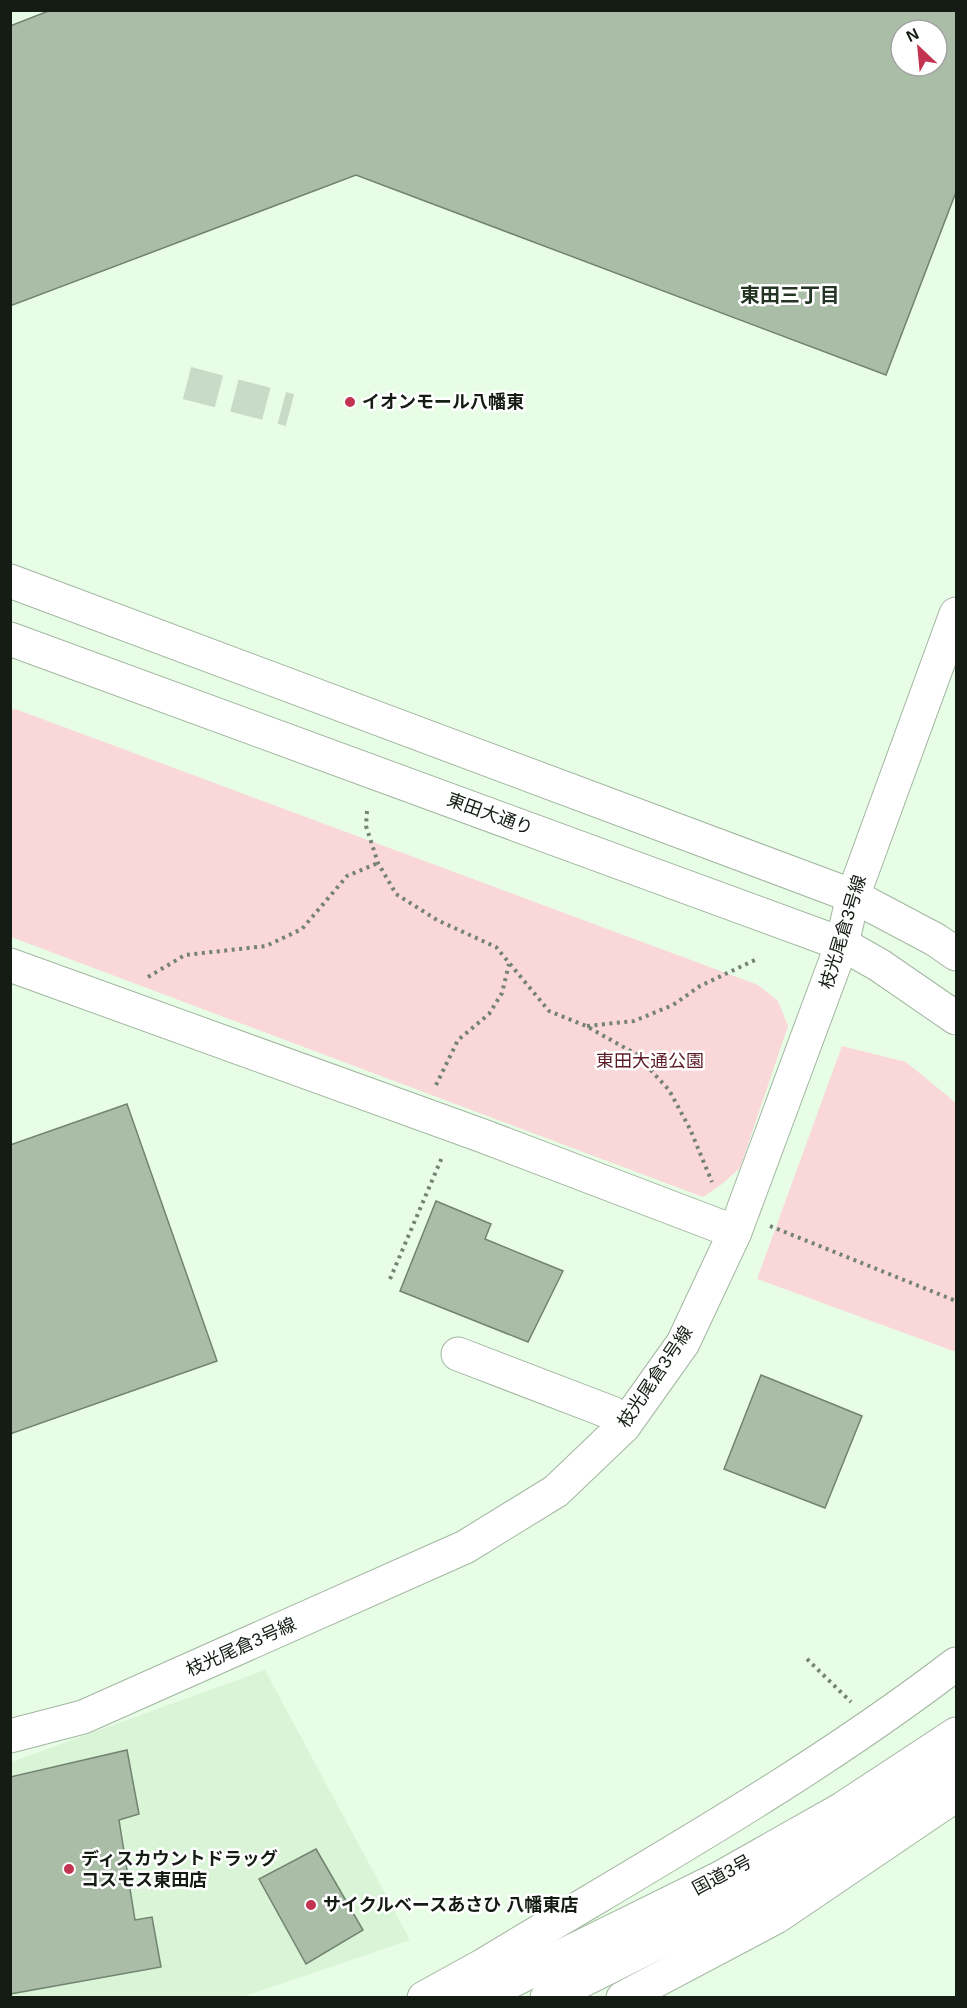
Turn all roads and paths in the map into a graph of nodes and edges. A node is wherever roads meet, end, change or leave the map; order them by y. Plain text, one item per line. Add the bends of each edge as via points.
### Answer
1 (10, 581) edge
2 (957, 614) edge
3 (10, 639) edge
4 (367, 811) dead end
5 (378, 863) junction
6 (853, 896) junction
7 (842, 944) junction
8 (957, 954) edge
9 (757, 959) dead end
10 (509, 963) junction
11 (10, 965) edge
12 (148, 977) dead end
13 (957, 1018) edge
14 (586, 1026) junction
15 (434, 1088) dead end
16 (446, 1146) dead end
17 (712, 1182) dead end
18 (748, 1227) junction
19 (390, 1279) dead end
20 (957, 1302) edge
21 (458, 1354) dead end
22 (624, 1426) junction
23 (807, 1659) dead end
24 (957, 1664) edge
25 (854, 1706) dead end
26 (957, 1734) edge
27 (10, 1736) edge
28 (957, 1768) edge
29 (957, 1795) edge
30 (424, 1998) edge
31 (477, 1998) edge
32 (547, 1998) edge
33 (623, 1998) edge

1 - 6 main road
2 - 6 main road, 枝光尾倉3号線
3 - 7 main road, 東田大通り
4 - 5 path via 366,826
5 - 10 path via 396,894 437,920 496,947
5 - 12 path via 347,876 302,929 266,946 185,955
6 - 7 main road, 枝光尾倉3号線
6 - 8 main road
7 - 13 main road, 東田大通り
7 - 18 main road, 枝光尾倉3号線
9 - 14 path via 700,986 673,1005 634,1021
10 - 14 path via 549,1011
10 - 15 path via 502,993 489,1014 458,1040
11 - 18 main road
14 - 17 path via 636,1054 669,1090
16 - 19 path
18 - 20 path
18 - 22 main road, 枝光尾倉3号線 via 683,1343
21 - 22 main road via 612,1413
22 - 27 main road, 枝光尾倉3号線 via 556,1491 465,1547 83,1716
23 - 25 path
24 - 30 main road via 828,1756
26 - 31 main road, 国道3号 via 842,1809 720,1878
28 - 32 main road, 国道3号 via 859,1834 735,1904
29 - 33 main road via 776,1917

